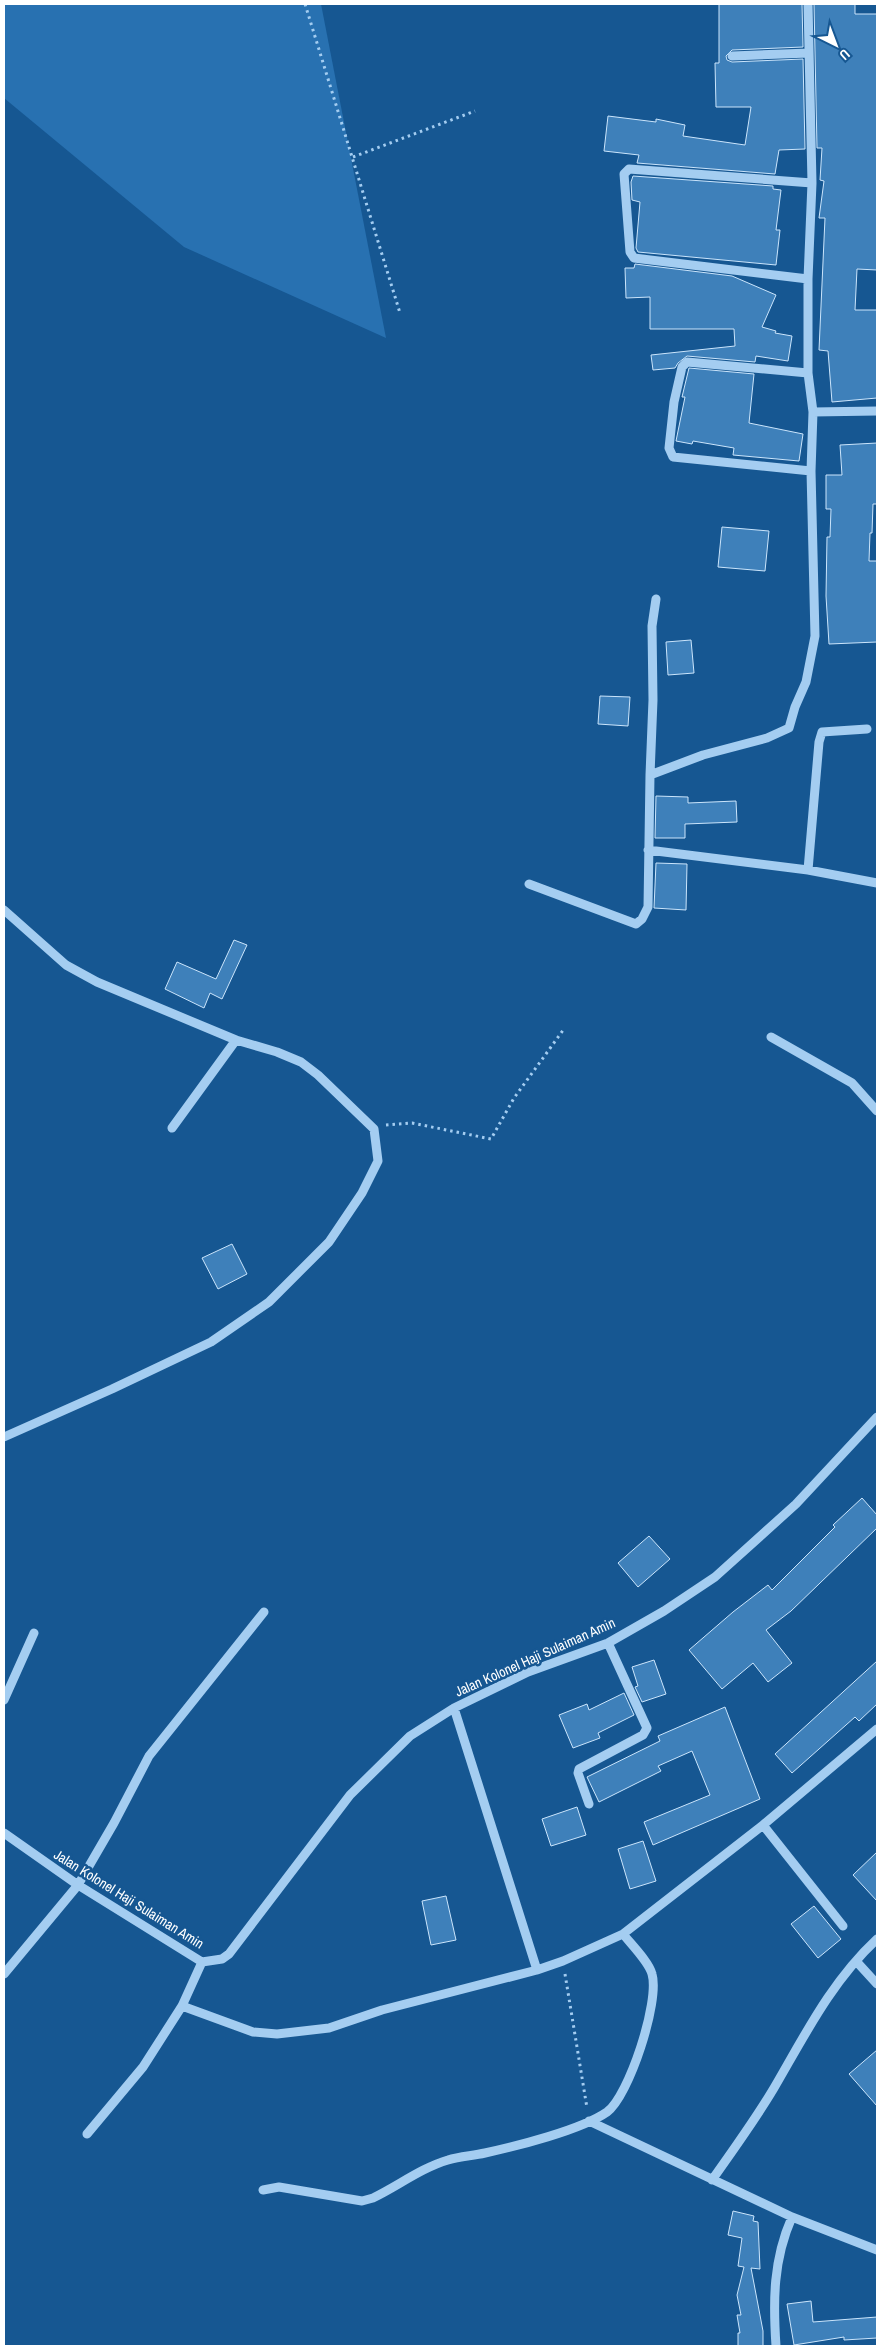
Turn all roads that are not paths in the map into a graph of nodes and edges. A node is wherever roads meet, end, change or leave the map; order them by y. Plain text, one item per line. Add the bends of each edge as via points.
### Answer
1 (808, 4) edge
2 (810, 53) junction
3 (732, 56) dead end
4 (812, 183) junction
5 (808, 279) junction
6 (808, 373) junction
7 (877, 411) edge
8 (813, 412) junction
9 (812, 471) junction
10 (656, 599) dead end
11 (867, 729) dead end
12 (650, 775) junction
13 (648, 850) junction
14 (808, 870) junction
15 (877, 883) edge
16 (529, 884) dead end
17 (4, 910) edge
18 (771, 1037) dead end
19 (236, 1040) junction
20 (877, 1111) edge
21 (172, 1128) dead end
22 (877, 1417) edge
23 (4, 1437) edge
24 (264, 1612) dead end
25 (34, 1633) dead end
26 (608, 1642) junction
27 (4, 1700) edge
28 (454, 1708) junction
29 (877, 1730) edge
30 (589, 1804) dead end
31 (763, 1826) junction
32 (4, 1833) edge
33 (78, 1885) junction
34 (843, 1926) dead end
35 (623, 1934) junction
36 (877, 1939) edge
37 (856, 1961) junction
38 (202, 1962) junction
39 (537, 1970) junction
40 (4, 1974) edge
41 (877, 1984) edge
42 (182, 2006) junction
43 (590, 2121) junction
44 (87, 2134) dead end
45 (712, 2180) junction
46 (262, 2190) dead end
47 (792, 2218) junction
48 (877, 2250) edge
49 (776, 2346) edge

1 - 2 street
2 - 3 street
2 - 4 street
4 - 5 street
4 - 5 street via 629,169 624,174 630,252 634,258
5 - 6 street
6 - 8 street
6 - 9 street via 687,362 682,367 676,393 669,448 673,457
7 - 8 street
8 - 9 street
9 - 12 street via 815,636 806,682 789,728
10 - 12 street via 652,626
11 - 14 street via 822,732
12 - 13 street
13 - 14 street
13 - 16 street via 648,907 636,924
14 - 15 street
17 - 19 street via 66,965 98,982
18 - 20 street via 852,1083
19 - 21 street
19 - 23 street via 301,1062 374,1129 378,1161 362,1193 329,1242 268,1302 211,1342
22 - 26 street, Jalan Kolonel Haji Sulaiman Amin via 796,1504 715,1577 664,1611
24 - 33 street via 149,1756
25 - 27 street
26 - 28 street, Jalan Kolonel Haji Sulaiman Amin via 528,1672
26 - 30 street via 647,1728 643,1735 579,1769
28 - 38 street, Jalan Kolonel Haji Sulaiman Amin via 410,1736 350,1795 229,1954 222,1959
28 - 39 street
29 - 31 street
31 - 34 street
31 - 35 street
32 - 33 street, Jalan Kolonel Haji Sulaiman Amin
33 - 38 street, Jalan Kolonel Haji Sulaiman Amin
33 - 40 street
35 - 39 street
35 - 43 street via 652,1974 652,2006 644,2041 617,2102
36 - 37 street
37 - 41 street
37 - 45 street via 815,2014 774,2089
38 - 42 street
39 - 42 street via 382,2010 329,2028 277,2034 253,2032
42 - 44 street via 143,2067
43 - 45 street
43 - 46 street via 540,2139 445,2160 362,2201 279,2187
45 - 47 street
47 - 48 street
47 - 49 street via 774,2285

